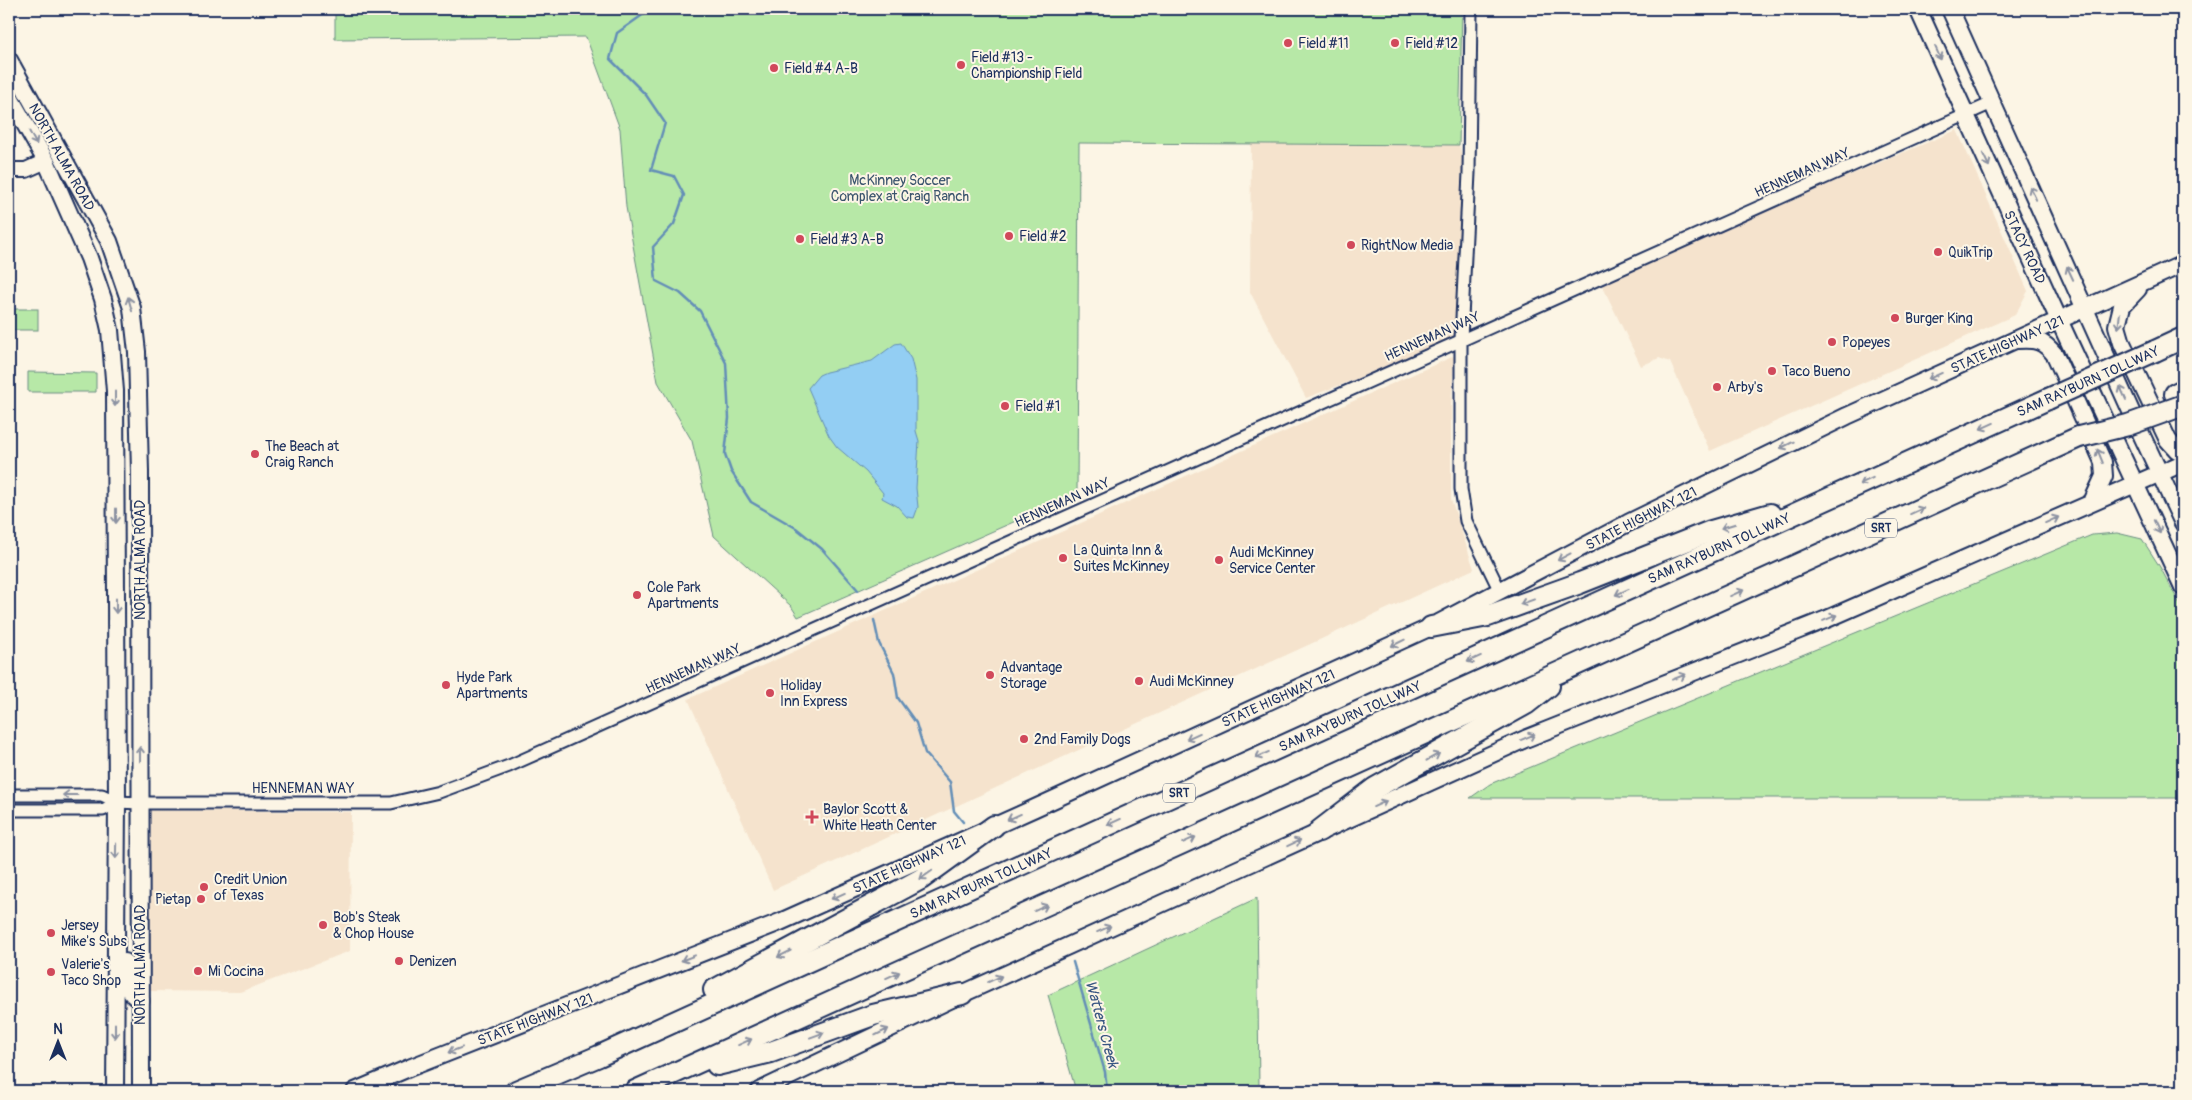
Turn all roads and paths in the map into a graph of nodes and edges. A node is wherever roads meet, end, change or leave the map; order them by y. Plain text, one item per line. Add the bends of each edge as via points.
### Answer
1 (1471, 9) edge
2 (1918, 9) edge
3 (1950, 9) edge
4 (9, 60) edge
5 (9, 96) edge
6 (1992, 103) junction
7 (1966, 116) junction
8 (46, 161) junction
9 (9, 170) edge
10 (2183, 264) edge
11 (2144, 282) junction
12 (2086, 308) junction
13 (2059, 320) junction
14 (2183, 338) edge
15 (1461, 339) junction
16 (2015, 340) junction
17 (112, 351) junction
18 (137, 352) junction
19 (2181, 399) edge
20 (2183, 452) edge
21 (2183, 463) edge
22 (2159, 473) junction
23 (2136, 483) junction
24 (1842, 492) junction
25 (2092, 502) junction
26 (2183, 523) edge
27 (116, 557) junction
28 (140, 557) junction
29 (2183, 587) edge
30 (1500, 592) junction
31 (1431, 627) junction
32 (1573, 666) junction
33 (9, 794) edge
34 (117, 802) junction
35 (140, 803) junction
36 (9, 810) edge
37 (994, 826) junction
38 (1319, 832) junction
39 (116, 912) junction
40 (962, 994) junction
41 (141, 1001) junction
42 (115, 1003) junction
43 (599, 1056) junction
44 (141, 1061) junction
45 (669, 1077) junction
46 (115, 1091) edge
47 (141, 1091) edge
48 (355, 1091) edge
49 (516, 1091) edge
50 (635, 1091) edge
51 (759, 1091) edge

1 - 15 street via 1469,174
2 -> 7 main road, STACY ROAD
3 - 6 main road
18 -> 4 main road, NORTH ALMA ROAD via 132,308 109,241
5 -> 8 main road, NORTH ALMA ROAD
6 - 7 street, HENNEMAN WAY
12 -> 6 main road
7 -> 13 main road, STACY ROAD
7 - 15 street, HENNEMAN WAY
8 - 9 street via 26,170
8 - 17 main road, NORTH ALMA ROAD via 92,266 103,299
10 - 11 main road, STATE HIGHWAY 121
11 - 12 main road, STATE HIGHWAY 121
11 -> 20 main road via 2122,306 2117,326 2168,440
12 - 13 main road, STATE HIGHWAY 121
22 -> 12 main road
13 - 16 main road, STATE HIGHWAY 121
13 - 23 main road, STACY ROAD
14 -> 24 highway, SAM RAYBURN TOLLWAY / SRT, bridge
15 - 30 street via 1461,489 1466,521
15 - 35 street, HENNEMAN WAY via 544,751 439,792 391,803
25 -> 16 main road via 2104,476 2103,462 2055,355 2047,345 2034,339
16 -> 30 main road, STATE HIGHWAY 121 via 1723,476
17 - 18 main road
17 -> 27 main road, NORTH ALMA ROAD via 116,391
18 - 28 main road, NORTH ALMA ROAD
32 -> 19 highway, SRT, bridge via 2074,440
21 - 22 main road
22 - 23 main road
22 - 26 main road
23 - 25 main road
23 -> 29 main road, STACY ROAD
24 -> 31 highway via 1710,531 1488,616
24 -> 43 highway, SAM RAYBURN TOLLWAY / SRT
38 -> 25 main road via 1525,739 1827,619
27 - 28 main road
27 -> 34 main road, NORTH ALMA ROAD
35 -> 28 main road, NORTH ALMA ROAD
30 - 31 main road, STATE HIGHWAY 121
31 -> 37 main road, STATE HIGHWAY 121
38 -> 32 highway via 1375,788 1526,704
45 -> 32 highway, SRT
34 -> 33 street, HENNEMAN WAY via 102,794
34 - 35 street, HENNEMAN WAY
34 - 36 street, HENNEMAN WAY via 103,810
34 -> 39 main road, NORTH ALMA ROAD
35 - 41 main road, NORTH ALMA ROAD
37 -> 43 highway via 922,879 682,1007
37 -> 48 main road, STATE HIGHWAY 121 via 780,922
40 -> 38 main road
39 - 41 main road via 125,940 125,981 129,993
39 - 42 main road, NORTH ALMA ROAD
45 -> 40 highway via 771,1052 873,1015
51 -> 40 main road
41 - 44 main road, NORTH ALMA ROAD
42 - 44 main road via 131,1018 134,1050
42 -> 46 main road, NORTH ALMA ROAD
43 - 49 highway, SAM RAYBURN TOLLWAY / SRT
44 - 47 main road, NORTH ALMA ROAD
45 - 50 highway, SRT

